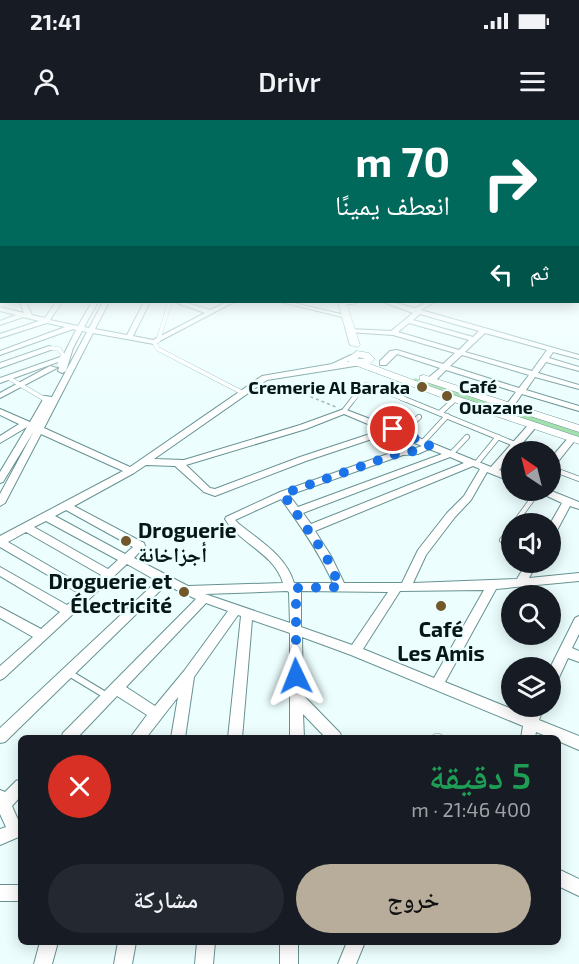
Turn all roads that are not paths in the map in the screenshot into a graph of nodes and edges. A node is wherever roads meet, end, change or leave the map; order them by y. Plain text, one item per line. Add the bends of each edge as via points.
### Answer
1 (23, 328) edge
2 (75, 328) edge
3 (76, 328) edge
4 (78, 328) edge
5 (133, 328) edge
6 (161, 328) edge
7 (182, 328) edge
8 (399, 328) edge
9 (436, 328) edge
10 (478, 328) edge
11 (483, 330) junction
12 (90, 331) junction
13 (350, 331) joint
14 (393, 333) junction
15 (0, 336) edge
16 (129, 337) junction
17 (474, 339) junction
18 (156, 342) junction
19 (52, 348) joint
20 (552, 349) junction
21 (0, 353) edge
22 (459, 354) junction
23 (579, 357) edge
24 (359, 358) junction
25 (545, 359) junction
26 (61, 362) junction
27 (383, 363) junction
28 (0, 366) edge
29 (443, 368) junction
30 (579, 369) edge
31 (533, 374) junction
32 (9, 378) junction
33 (431, 380) junction
34 (0, 381) edge
35 (19, 386) junction
36 (579, 387) edge
37 (521, 392) junction
38 (243, 393) junction
39 (0, 396) edge
40 (455, 399) junction
41 (50, 402) junction
42 (510, 405) junction
43 (579, 409) edge
44 (344, 411) junction
45 (440, 413) junction
46 (3, 416) edge
47 (447, 416) junction
48 (419, 417) dead end
49 (533, 425) junction
50 (32, 426) junction
51 (579, 429) edge
52 (397, 431) junction
53 (467, 437) dead end
54 (498, 437) junction
55 (0, 440) edge
56 (576, 440) edge
57 (508, 441) edge
58 (519, 441) edge
59 (426, 443) junction
60 (451, 454) junction
61 (501, 454) edge
62 (561, 454) edge
63 (23, 459) junction
64 (5, 460) edge
65 (144, 462) junction
66 (178, 464) junction
67 (482, 467) junction
68 (561, 468) edge
69 (131, 471) junction
70 (501, 475) edge
71 (579, 479) edge
72 (0, 480) edge
73 (283, 494) junction
74 (561, 499) edge
75 (568, 502) junction
76 (0, 503) edge
77 (67, 506) junction
78 (579, 506) edge
79 (296, 512) junction
80 (561, 514) edge
81 (48, 517) junction
82 (27, 528) junction
83 (309, 529) junction
84 (0, 541) edge
85 (126, 560) junction
86 (0, 571) edge
87 (526, 573) edge
88 (109, 575) junction
89 (579, 577) edge
90 (165, 580) junction
91 (520, 583) junction
92 (492, 586) junction
93 (340, 587) junction
94 (401, 587) junction
95 (293, 588) junction
96 (189, 590) junction
97 (89, 594) junction
98 (204, 598) junction
99 (0, 612) edge
100 (69, 612) junction
101 (241, 613) junction
102 (579, 621) edge
103 (295, 630) junction
104 (42, 636) junction
105 (355, 651) junction
106 (565, 651) junction
107 (579, 657) edge
108 (561, 659) edge
109 (68, 672) junction
110 (0, 674) edge
111 (188, 675) junction
112 (437, 684) junction
113 (112, 692) junction
114 (297, 698) junction
115 (157, 714) junction
116 (529, 731) edge
117 (71, 735) edge
118 (140, 735) edge
119 (178, 735) edge
120 (235, 735) edge
121 (297, 735) edge
122 (332, 735) edge
123 (546, 735) edge
124 (0, 737) edge
125 (561, 739) edge
126 (579, 743) edge
127 (18, 788) edge
128 (2, 800) edge
129 (12, 832) edge
130 (561, 879) edge
131 (579, 888) edge
132 (0, 893) edge
133 (18, 893) edge
134 (48, 945) edge
135 (126, 945) edge
136 (206, 945) edge
137 (289, 945) edge
138 (355, 945) edge
139 (43, 964) edge
140 (123, 964) edge
141 (204, 964) edge
142 (289, 964) edge
143 (347, 964) edge

1 - 15 street
2 - 21 street
3 - 41 street
4 - 12 street
5 - 16 street
6 - 18 lane
7 - 18 street
8 - 14 street
9 - 17 street
10 - 11 street
11 - 17 street
11 - 20 street
12 - 16 street
12 - 41 street
13 - 14 street
13 - 24 street
14 - 22 street
16 - 18 street
17 - 22 street
18 - 38 lane via 158,349
19 - 26 lane via 59,349
19 - 28 street
20 - 23 street
20 - 25 street
22 - 29 street
22 - 31 street
24 - 27 street
24 - 38 street via 265,378
24 - 40 street
25 - 30 street
25 - 31 street
26 - 32 street
26 - 35 street
27 - 29 street via 397,352
27 - 33 street
29 - 33 street
29 - 37 street
31 - 36 street
31 - 37 street
32 - 34 street
32 - 35 lane
33 - 42 street
35 - 39 street
35 - 41 lane
37 - 42 street
37 - 43 street
38 - 65 street
40 - 45 lane
40 - 49 street
41 - 50 street
42 - 51 street
44 - 45 lane via 366,384
44 - 52 street
44 - 66 street
45 - 47 lane
46 - 50 street
47 - 54 lane
47 - 59 lane
48 - 52 lane
49 - 56 street
49 - 58 street
50 - 55 street
50 - 63 street
50 - 64 street
50 - 69 street
52 - 59 street
52 - 66 street via 303,459 215,493
53 - 60 lane
54 - 57 lane
54 - 67 lane
56 - 62 street
59 - 60 street
59 - 73 street via 418,451 402,452
60 - 67 street
60 - 79 street
61 - 67 street
63 - 64 street
63 - 76 street
64 - 72 street
65 - 66 street
65 - 69 street
67 - 70 street
67 - 83 street
67 - 94 street via 468,498 422,553
68 - 71 lane
69 - 77 street
73 - 79 street
73 - 95 street via 230,519 285,571
74 - 75 street
75 - 78 street
75 - 80 street
77 - 81 street
77 - 85 street via 138,544 139,548
79 - 83 street
81 - 82 street
81 - 85 street
82 - 84 street
82 - 88 street
83 - 93 street
84 - 97 street
85 - 88 street
85 - 90 street
86 - 100 street
87 - 91 street
88 - 97 street
89 - 91 street
90 - 96 street
90 - 109 street
91 - 92 street
92 - 94 street
92 - 112 street
93 - 94 street
93 - 95 street
94 - 105 street
95 - 96 street
95 - 103 street
96 - 98 street
97 - 100 street
98 - 101 street
98 - 113 street
99 - 104 street
100 - 104 street
101 - 103 street
101 - 111 street
101 - 120 street
102 - 106 street
103 - 105 street
103 - 114 street
104 - 110 street
105 - 112 street
106 - 107 street
106 - 108 street
109 - 113 lane
109 - 124 street
111 - 115 street
111 - 119 street
112 - 116 street
113 - 115 street
113 - 117 street
114 - 121 street
114 - 122 street
115 - 118 street
116 - 123 street
125 - 126 street
127 - 128 street
128 - 129 street
130 - 131 street
132 - 133 street
134 - 139 street
135 - 140 street
136 - 141 street
137 - 142 street
138 - 143 street

